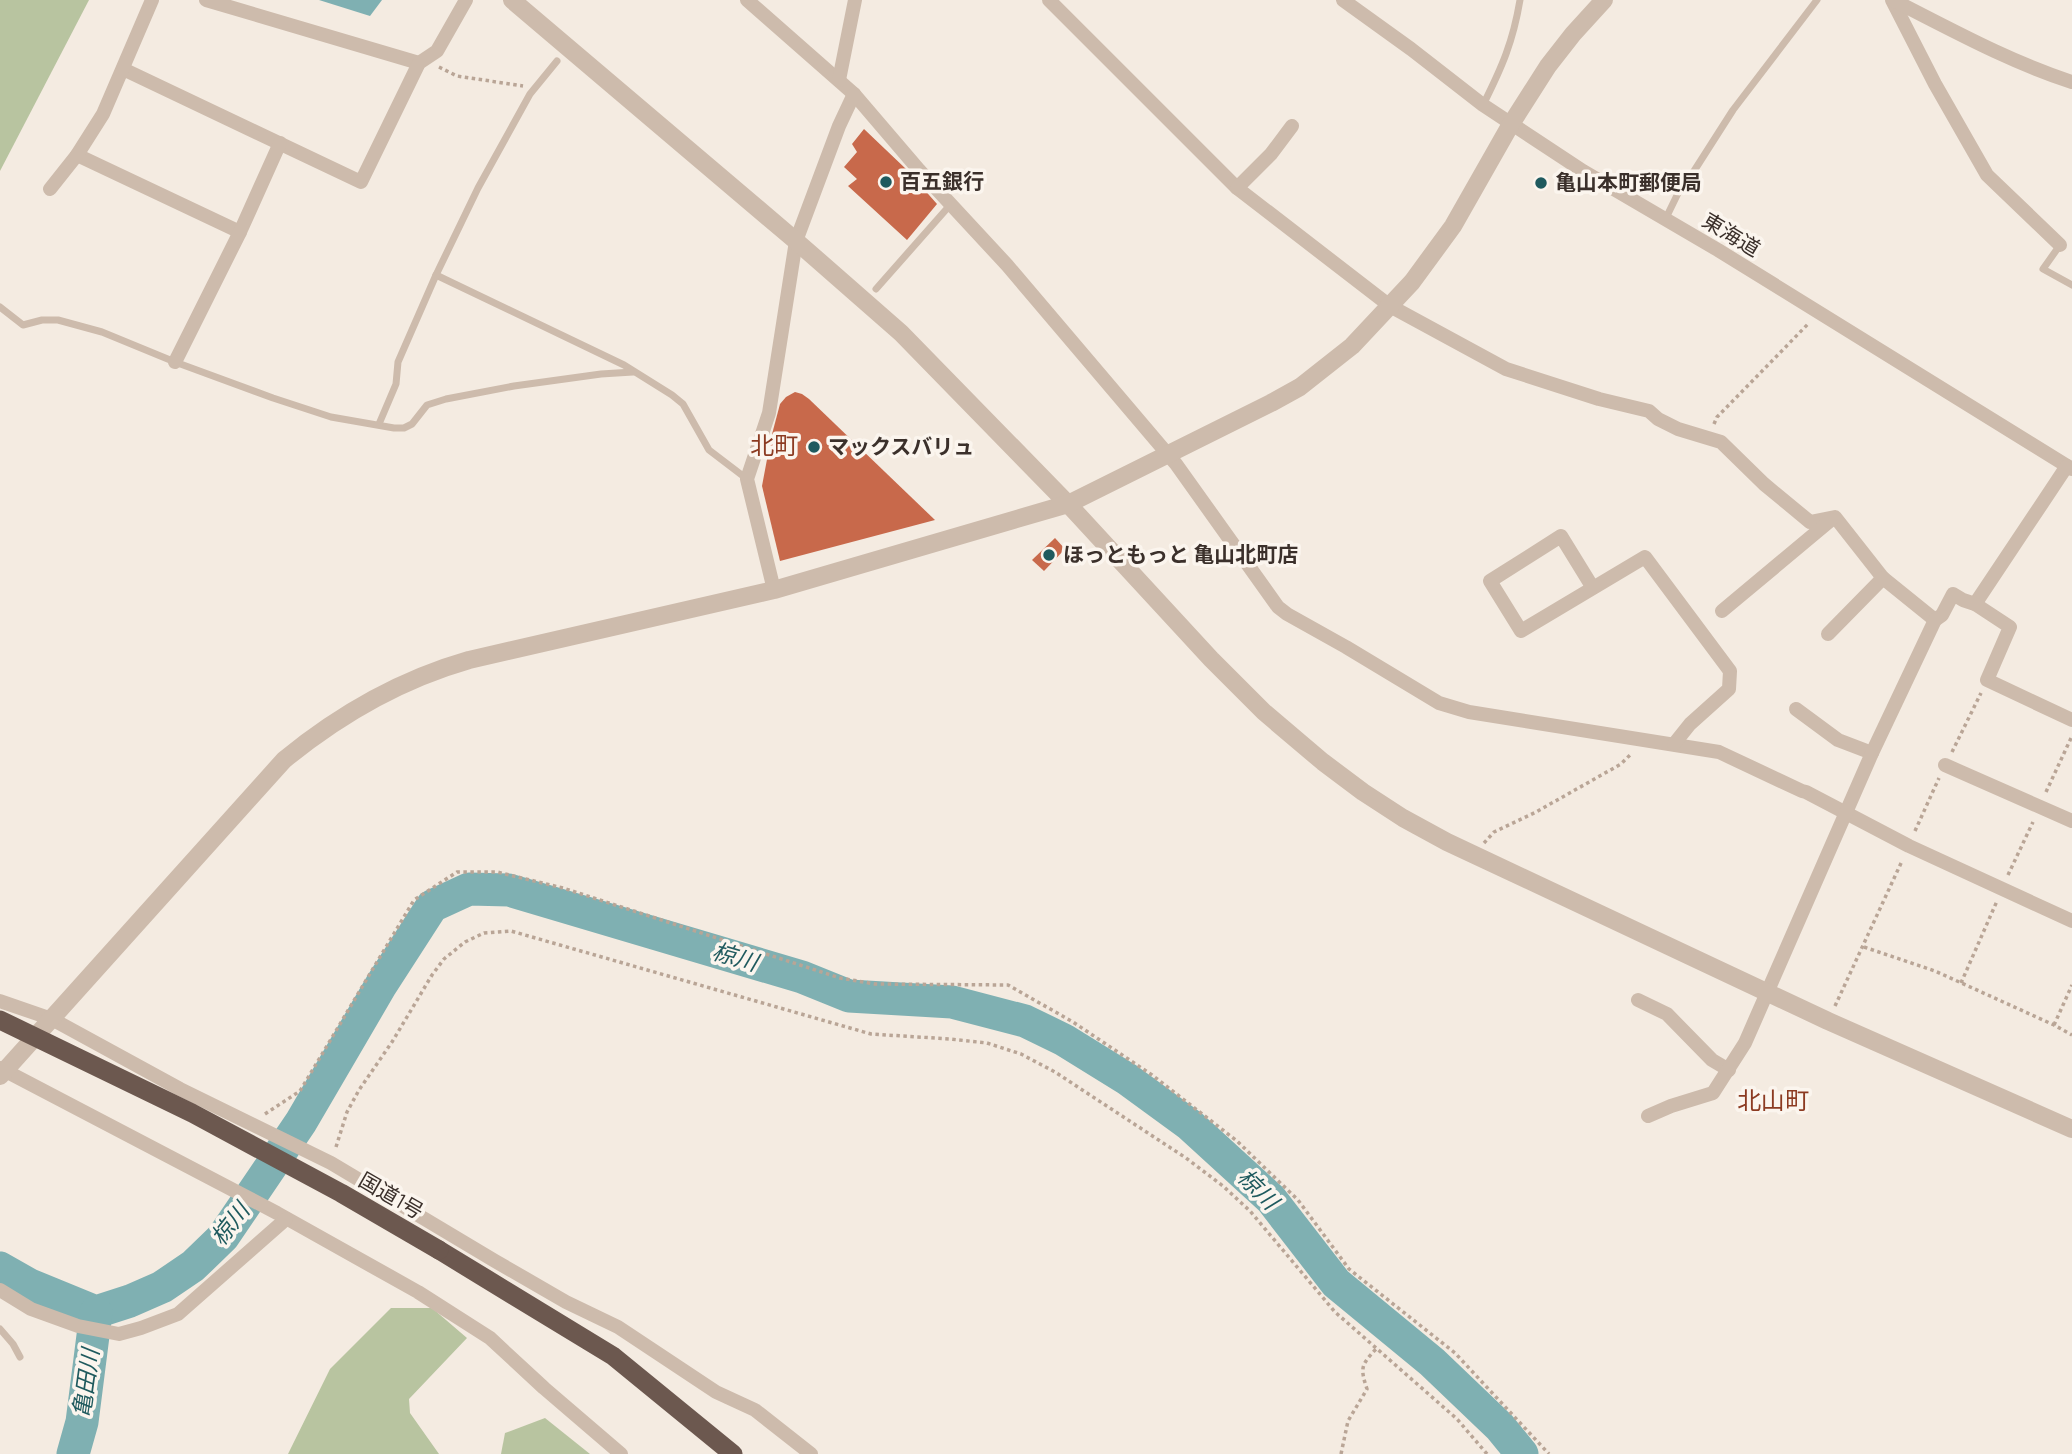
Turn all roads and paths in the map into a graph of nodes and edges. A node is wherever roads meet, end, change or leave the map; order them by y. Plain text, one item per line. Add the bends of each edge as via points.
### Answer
1 (152, 0) edge
2 (206, 0) edge
3 (466, 0) edge
4 (512, 0) edge
5 (747, 0) edge
6 (855, 0) edge
7 (1049, 0) edge
8 (1343, 0) edge
9 (1520, 0) edge
10 (1604, 0) edge
11 (1817, 0) edge
12 (1893, 0) edge
13 (422, 61) junction
14 (557, 61) dead end
15 (123, 69) junction
16 (839, 80) junction
17 (2072, 82) edge
18 (536, 87) junction
19 (855, 94) junction
20 (1483, 106) junction
21 (1511, 124) junction
22 (1292, 127) dead end
23 (280, 143) junction
24 (76, 155) junction
25 (1237, 188) junction
26 (50, 189) dead end
27 (951, 204) junction
28 (1665, 220) junction
29 (240, 232) junction
30 (796, 241) junction
31 (2060, 245) joint
32 (436, 275) junction
33 (2072, 285) edge
34 (876, 289) dead end
35 (1390, 306) junction
36 (0, 307) edge
37 (1819, 313) junction
38 (175, 362) junction
39 (633, 372) junction
40 (379, 424) junction
41 (1708, 439) junction
42 (1167, 454) junction
43 (2069, 468) edge
44 (747, 479) junction
45 (1068, 504) junction
46 (1835, 517) junction
47 (1883, 579) junction
48 (1593, 588) junction
49 (774, 590) junction
50 (1975, 604) junction
51 (1722, 611) dead end
52 (1935, 620) junction
53 (1828, 634) dead end
54 (1796, 709) dead end
55 (2072, 720) edge
56 (1647, 740) junction
57 (1674, 744) junction
58 (1871, 753) junction
59 (1945, 765) dead end
60 (1846, 813) junction
61 (2072, 821) edge
62 (1909, 846) junction
63 (1473, 855) junction
64 (2001, 889) junction
65 (2072, 921) edge
66 (1864, 947) junction
67 (1961, 982) junction
68 (2072, 985) edge
69 (1768, 992) junction
70 (1638, 1000) dead end
71 (0, 1001) edge
72 (52, 1019) junction
73 (0, 1020) edge
74 (1828, 1021) junction
75 (2054, 1025) junction
76 (2072, 1035) edge
77 (1729, 1070) junction
78 (2, 1072) edge
79 (1648, 1115) dead end
80 (252, 1123) junction
81 (2072, 1129) edge
82 (331, 1163) junction
83 (282, 1216) junction
84 (0, 1290) edge
85 (0, 1329) edge
86 (1376, 1349) junction
87 (20, 1357) dead end
88 (802, 1451) edge
89 (621, 1454) edge
90 (733, 1454) edge
91 (1341, 1454) edge
92 (1487, 1454) edge
93 (1549, 1454) edge

1 - 15 street
2 - 13 street
3 - 13 street via 437,51
4 - 30 street
5 - 16 street
6 - 16 street
7 - 25 street
8 - 20 street, 東海道
9 - 20 lane via 1504,62
10 - 21 street via 1548,66
11 - 28 lane via 1733,110 1682,185
12 - 17 street via 1992,50
12 - 31 street via 1987,175
13 - 18 path via 457,76
13 - 23 street via 361,182
14 - 18 lane
15 - 23 street
15 - 24 street via 103,114
16 - 19 street
18 - 32 lane via 478,188
19 - 27 street
19 - 30 street
20 - 21 street, 東海道
21 - 28 street, 東海道
21 - 35 street via 1434,254
22 - 25 street
23 - 29 street
24 - 26 street
24 - 29 street
25 - 35 street
27 - 34 lane
27 - 42 street
28 - 37 street, 東海道
29 - 38 street
30 - 44 street via 769,413
30 - 45 street via 901,334
31 - 33 lane via 2043,269
32 - 39 lane
32 - 40 lane via 398,362 396,384
35 - 41 street via 1506,369 1649,411 1669,425
35 - 42 street via 1352,346 1300,387
36 - 38 lane via 23,325 58,320 102,332
37 - 41 path via 1717,417
37 - 43 street, 東海道
38 - 40 lane via 331,417
39 - 40 lane via 446,399 427,404 404,428
39 - 44 lane via 683,404 709,450
41 - 46 street via 1721,442 1810,522
42 - 45 street
42 - 56 street via 1287,614 1439,703 1469,712
43 - 50 street
44 - 49 street
45 - 49 street
45 - 63 street via 1264,712 1363,792
46 - 47 street
46 - 51 street
47 - 52 street
47 - 53 street
48 - 48 street via 1521,631 1490,581 1561,536
48 - 57 street via 1645,557 1730,671 1729,690
49 - 72 street via 456,664 362,704 284,760
50 - 52 street via 1953,594
50 - 55 street via 2010,627 1987,680
52 - 58 street
54 - 58 street via 1838,740
56 - 57 street
56 - 63 path via 1621,764 1494,831
57 - 60 street via 1719,752
58 - 60 street
59 - 61 street
60 - 62 street
60 - 69 street
62 - 64 street
62 - 66 path
63 - 69 street
64 - 65 street
64 - 67 path
66 - 67 path
66 - 74 path
67 - 75 path
68 - 75 path
69 - 74 street
69 - 77 street
70 - 77 street via 1667,1014 1712,1060
71 - 72 street
72 - 78 street
72 - 80 street
73 - 90 highway, 国道1号, bridge via 192,1112 439,1251 613,1356
74 - 81 street
75 - 76 path
77 - 79 street via 1713,1093
78 - 83 street
80 - 82 street
80 - 93 path via 300,1091 414,900 457,872 497,872 563,888 840,978 875,984 1008,985 1152,1075 1237,1140 1298,1200 1349,1269 1455,1353
82 - 86 path via 347,1112 444,959 484,933 511,931 871,1034 987,1043 1021,1054 1223,1186 1250,1211 1335,1312
82 - 88 street via 566,1302 618,1327 716,1392 755,1410
83 - 84 street via 178,1314 119,1334 78,1326 31,1309
83 - 89 street via 490,1338
85 - 87 lane
86 - 91 path via 1364,1362 1367,1389 1349,1421
86 - 92 path via 1457,1419

